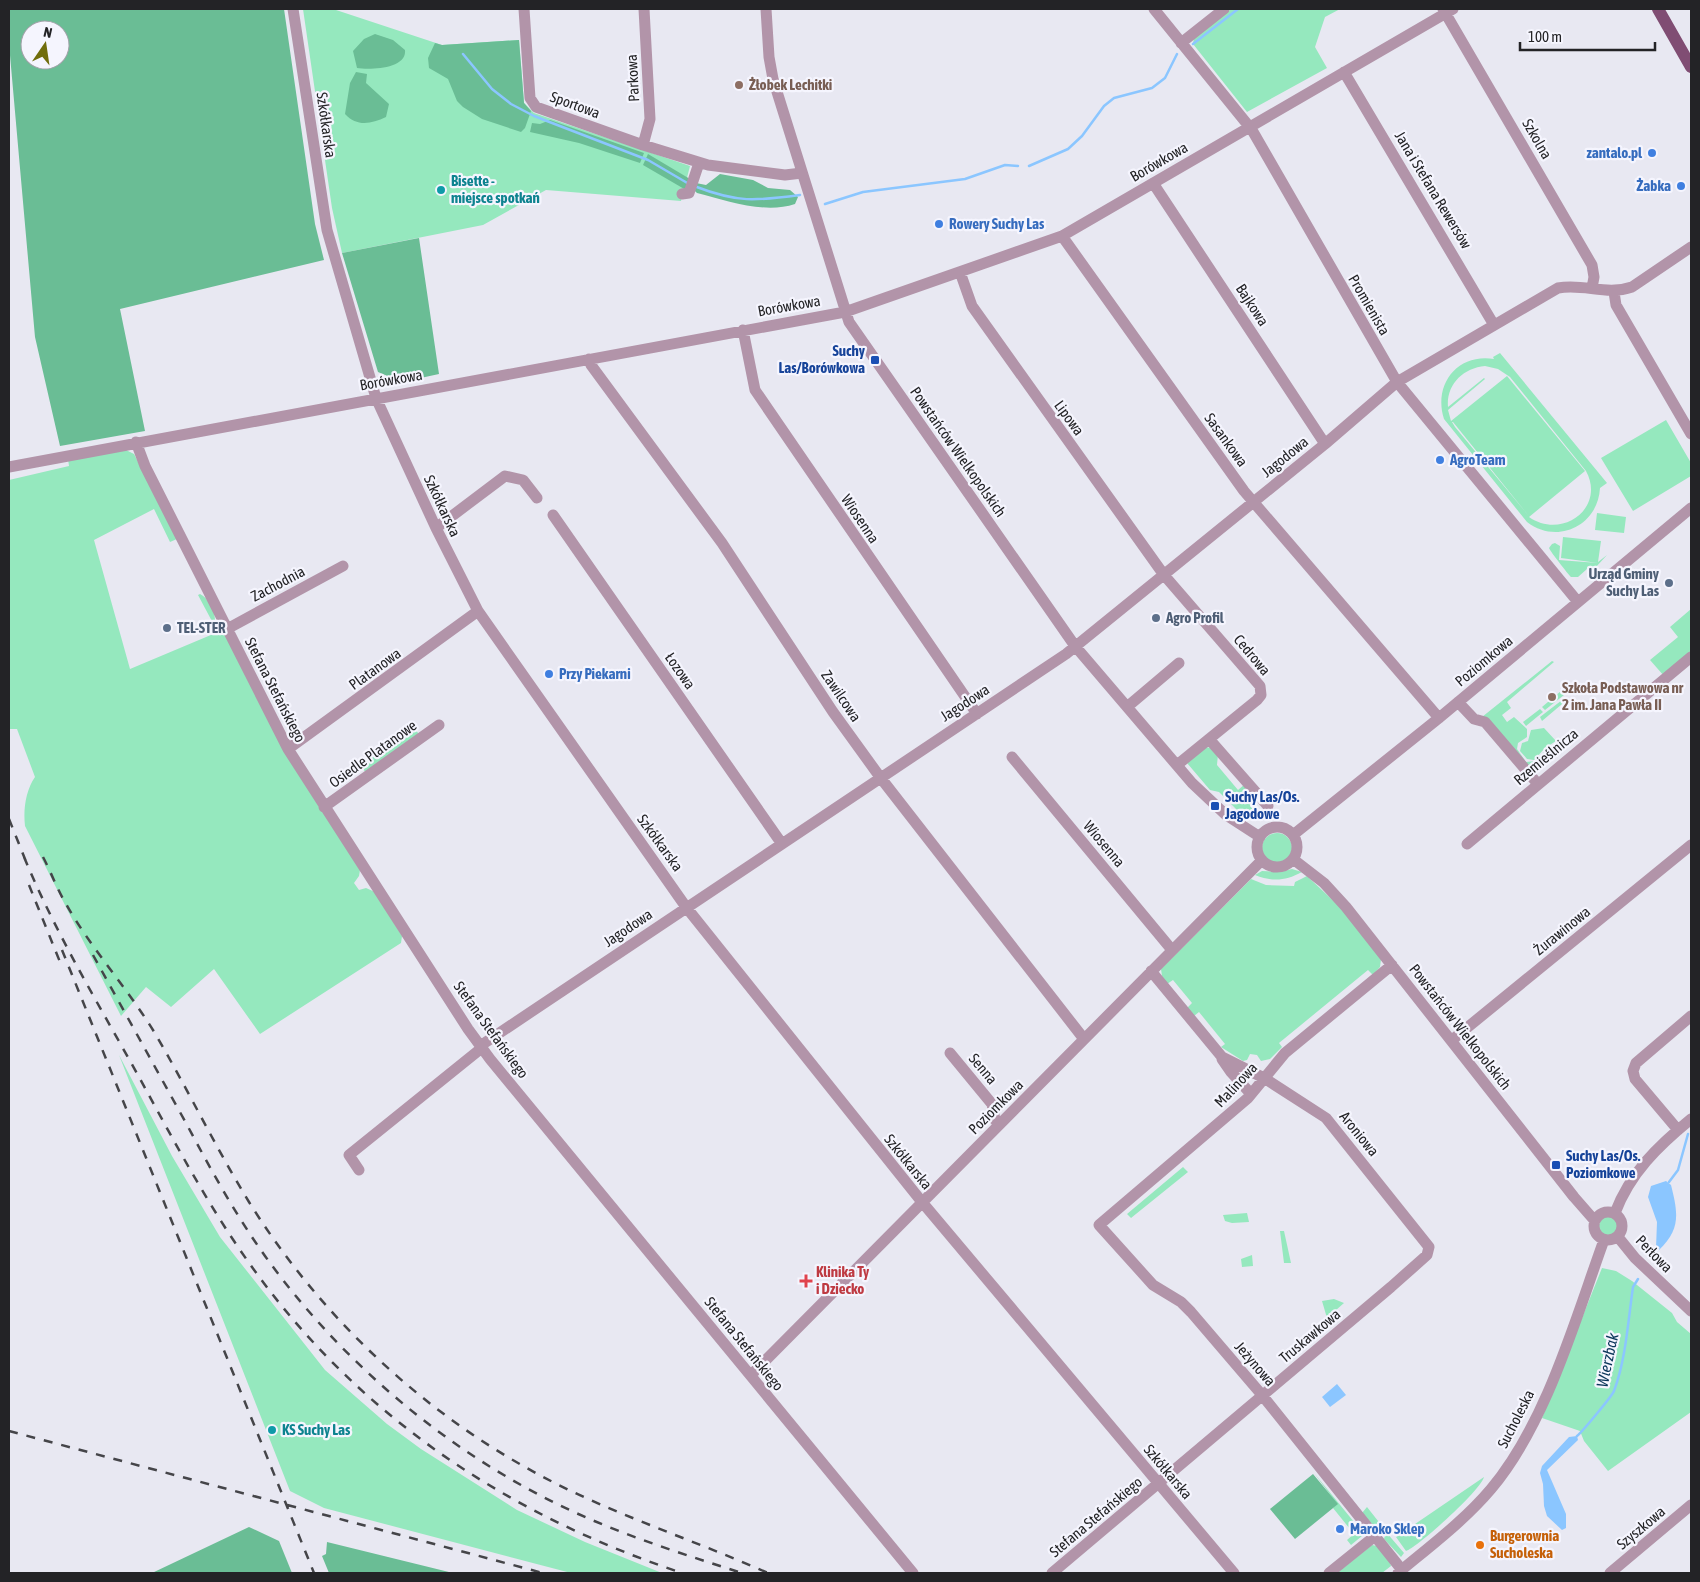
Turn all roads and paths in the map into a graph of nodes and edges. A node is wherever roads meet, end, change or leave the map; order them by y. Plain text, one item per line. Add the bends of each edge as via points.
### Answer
1 (293, 9) edge
2 (524, 9) edge
3 (644, 9) edge
4 (766, 9) edge
5 (1154, 9) edge
6 (1224, 9) edge
7 (1658, 9) edge
8 (1447, 10) edge
9 (1181, 43) junction
10 (1691, 67) edge
11 (1344, 72) junction
12 (1249, 126) junction
13 (643, 145) junction
14 (699, 163) junction
15 (802, 174) junction
16 (1153, 183) junction
17 (686, 193) dead end
18 (1062, 236) junction
19 (1691, 247) edge
20 (960, 272) junction
21 (1592, 288) junction
22 (1614, 292) junction
23 (845, 312) junction
24 (1494, 324) junction
25 (743, 330) junction
26 (589, 359) junction
27 (1397, 382) junction
28 (376, 398) junction
29 (1691, 434) edge
30 (136, 442) junction
31 (1326, 444) junction
32 (9, 467) edge
33 (537, 498) dead end
34 (1253, 502) junction
35 (1691, 508) edge
36 (552, 515) dead end
37 (436, 528) junction
38 (343, 566) dead end
39 (1164, 575) junction
40 (1578, 602) junction
41 (478, 611) junction
42 (227, 629) junction
43 (1076, 646) junction
44 (1691, 657) edge
45 (1179, 663) dead end
46 (1458, 702) junction
47 (1127, 707) junction
48 (977, 714) junction
49 (1439, 718) junction
50 (439, 725) dead end
51 (1209, 739) junction
52 (288, 749) junction
53 (1012, 757) dead end
54 (1177, 765) junction
55 (880, 777) junction
56 (1537, 783) junction
57 (1268, 806) dead end
58 (324, 807) junction
59 (1293, 835) junction
60 (1260, 837) junction
61 (782, 844) junction
62 (1467, 844) dead end
63 (1691, 844) edge
64 (1294, 859) junction
65 (1262, 860) junction
66 (686, 907) junction
67 (1172, 950) junction
68 (1392, 965) junction
69 (1151, 971) junction
70 (1691, 1016) edge
71 (1084, 1039) junction
72 (1452, 1040) junction
73 (481, 1047) junction
74 (1217, 1051) junction
75 (950, 1053) dead end
76 (1264, 1078) junction
77 (1252, 1094) junction
78 (992, 1104) junction
79 (1011, 1113) junction
80 (1691, 1119) edge
81 (1000, 1124) junction
82 (1678, 1130) junction
83 (360, 1170) dead end
84 (922, 1202) junction
85 (1615, 1213) junction
86 (1595, 1221) junction
87 (1099, 1225) joint
88 (1618, 1237) junction
89 (1604, 1240) junction
90 (1429, 1247) joint
91 (1691, 1311) edge
92 (751, 1376) junction
93 (1262, 1395) junction
94 (1158, 1483) junction
95 (1691, 1505) edge
96 (1375, 1536) junction
97 (1400, 1572) edge
98 (913, 1573) edge
99 (1052, 1573) edge
100 (1234, 1573) edge
101 (1329, 1573) edge
102 (1610, 1573) edge

1 - 28 street, Szkółkarska via 325,222
2 - 13 street, Sportowa via 533,104
3 - 13 street, Parkowa via 650,119
4 - 15 street, Powstańców Wielkopolskich via 771,68
5 - 9 street, Promienista
6 - 9 street
7 - 10 main road
8 - 11 street, Borówkowa
8 - 21 street, Szkolna via 1592,265
9 - 12 street, Promienista
11 - 12 street, Borówkowa
11 - 24 street, Jana i Stefana Rewersów
12 - 16 street, Borówkowa
12 - 27 street, Promienista
13 - 14 street, Sportowa
14 - 15 street, Sportowa via 785,175
14 - 17 street
15 - 23 street, Powstańców Wielkopolskich
16 - 18 street, Borówkowa
16 - 31 street, Bajkowa
18 - 20 street, Borówkowa
18 - 34 street, Sasankowa
19 - 22 street via 1632,287
20 - 23 street, Borówkowa
20 - 39 street, Lipowa via 978,314
21 - 22 street, Jagodowa
21 - 24 street, Jagodowa via 1558,288
22 - 29 street via 1616,305
23 - 25 street, Borówkowa
23 - 43 street, Powstańców Wielkopolskich via 853,328
24 - 27 street, Jagodowa
25 - 26 street, Borówkowa
25 - 48 street, Wiosenna via 755,390
26 - 28 street, Borówkowa
26 - 55 street, Zawilcowa via 628,418 722,543 833,712
27 - 31 street, Jagodowa
27 - 40 street, Promienista
28 - 30 street, Borówkowa
28 - 37 street, Szkółkarska
30 - 32 street, Borówkowa
30 - 42 street, Stefana Stefańskiego
31 - 34 street, Jagodowa
33 - 37 street via 523,480 505,476
34 - 39 street, Jagodowa
34 - 49 street, Sasankowa
35 - 40 street, Poziomkowa
36 - 61 street, Łozowa
37 - 41 street, Szkółkarska
38 - 42 street, Zachodnia
39 - 43 street, Jagodowa
39 - 51 street, Cedrowa via 1260,686 1261,695 1257,700
40 - 46 street, Poziomkowa
41 - 52 street, Platanowa
41 - 66 street, Szkółkarska
42 - 52 street, Stefana Stefańskiego
43 - 47 street, Powstańców Wielkopolskich
43 - 48 street, Jagodowa
44 - 56 street, Rzemieślnicza
45 - 47 street
46 - 49 street, Poziomkowa
46 - 56 street via 1474,719 1485,722
47 - 54 street, Powstańców Wielkopolskich
48 - 55 street, Jagodowa
49 - 59 street, Poziomkowa
50 - 58 street, Osiedle Platanowe
51 - 54 street, Cedrowa
51 - 57 street
52 - 58 street, Stefana Stefańskiego
53 - 67 street, Wiosenna
54 - 60 street, Powstańców Wielkopolskich via 1215,806
55 - 61 street, Jagodowa
55 - 71 street, Zawilcowa
56 - 62 street, Rzemieślnicza
58 - 73 street, Stefana Stefańskiego
59 - 60 street via 1276,827
59 - 64 street via 1298,850
60 - 65 street via 1257,846
61 - 66 street, Jagodowa
63 - 72 street, Żurawinowa
64 - 65 street via 1278,867
64 - 68 street, Powstańców Wielkopolskich via 1335,895
65 - 67 street, Poziomkowa
66 - 73 street, Jagodowa
66 - 84 street, Szkółkarska
67 - 69 street, Poziomkowa
68 - 72 street, Powstańców Wielkopolskich
68 - 76 street, Malinowa via 1285,1053
69 - 71 street, Poziomkowa
69 - 74 street, Aroniowa
70 - 82 street via 1636,1063 1633,1071 1635,1079
71 - 79 street, Poziomkowa
72 - 86 street, Powstańców Wielkopolskich
73 - 83 street, Jagodowa via 349,1155
73 - 92 street, Stefana Stefańskiego
74 - 76 street, Aroniowa via 1241,1068
74 - 77 street, Aroniowa
75 - 78 street, Senna
76 - 77 street, Malinowa
76 - 90 street, Aroniowa via 1326,1118
77 - 87 street, Malinowa via 1208,1135
78 - 79 street, Senna
78 - 81 street, Senna
79 - 81 street, Poziomkowa
80 - 82 street
81 - 84 street, Poziomkowa
82 - 85 street via 1641,1166
84 - 92 street, Poziomkowa
84 - 94 street, Szkółkarska
85 - 86 street via 1603,1213
85 - 88 street via 1623,1224
86 - 89 street via 1595,1232
87 - 93 street, Jeżynowa via 1152,1285 1181,1302
88 - 89 street
88 - 91 street, Perłowa via 1635,1258
89 - 97 street, Sucholeska via 1553,1377 1517,1452 1478,1504
90 - 93 street, Truskawkowa via 1427,1255
92 - 98 street, Stefana Stefańskiego
93 - 94 street, Truskawkowa
93 - 96 street, Jeżynowa
94 - 99 street, Stefana Stefańskiego
94 - 100 street, Szkółkarska
95 - 102 street, Szyszkowa
96 - 97 street, Jeżynowa
96 - 101 street

